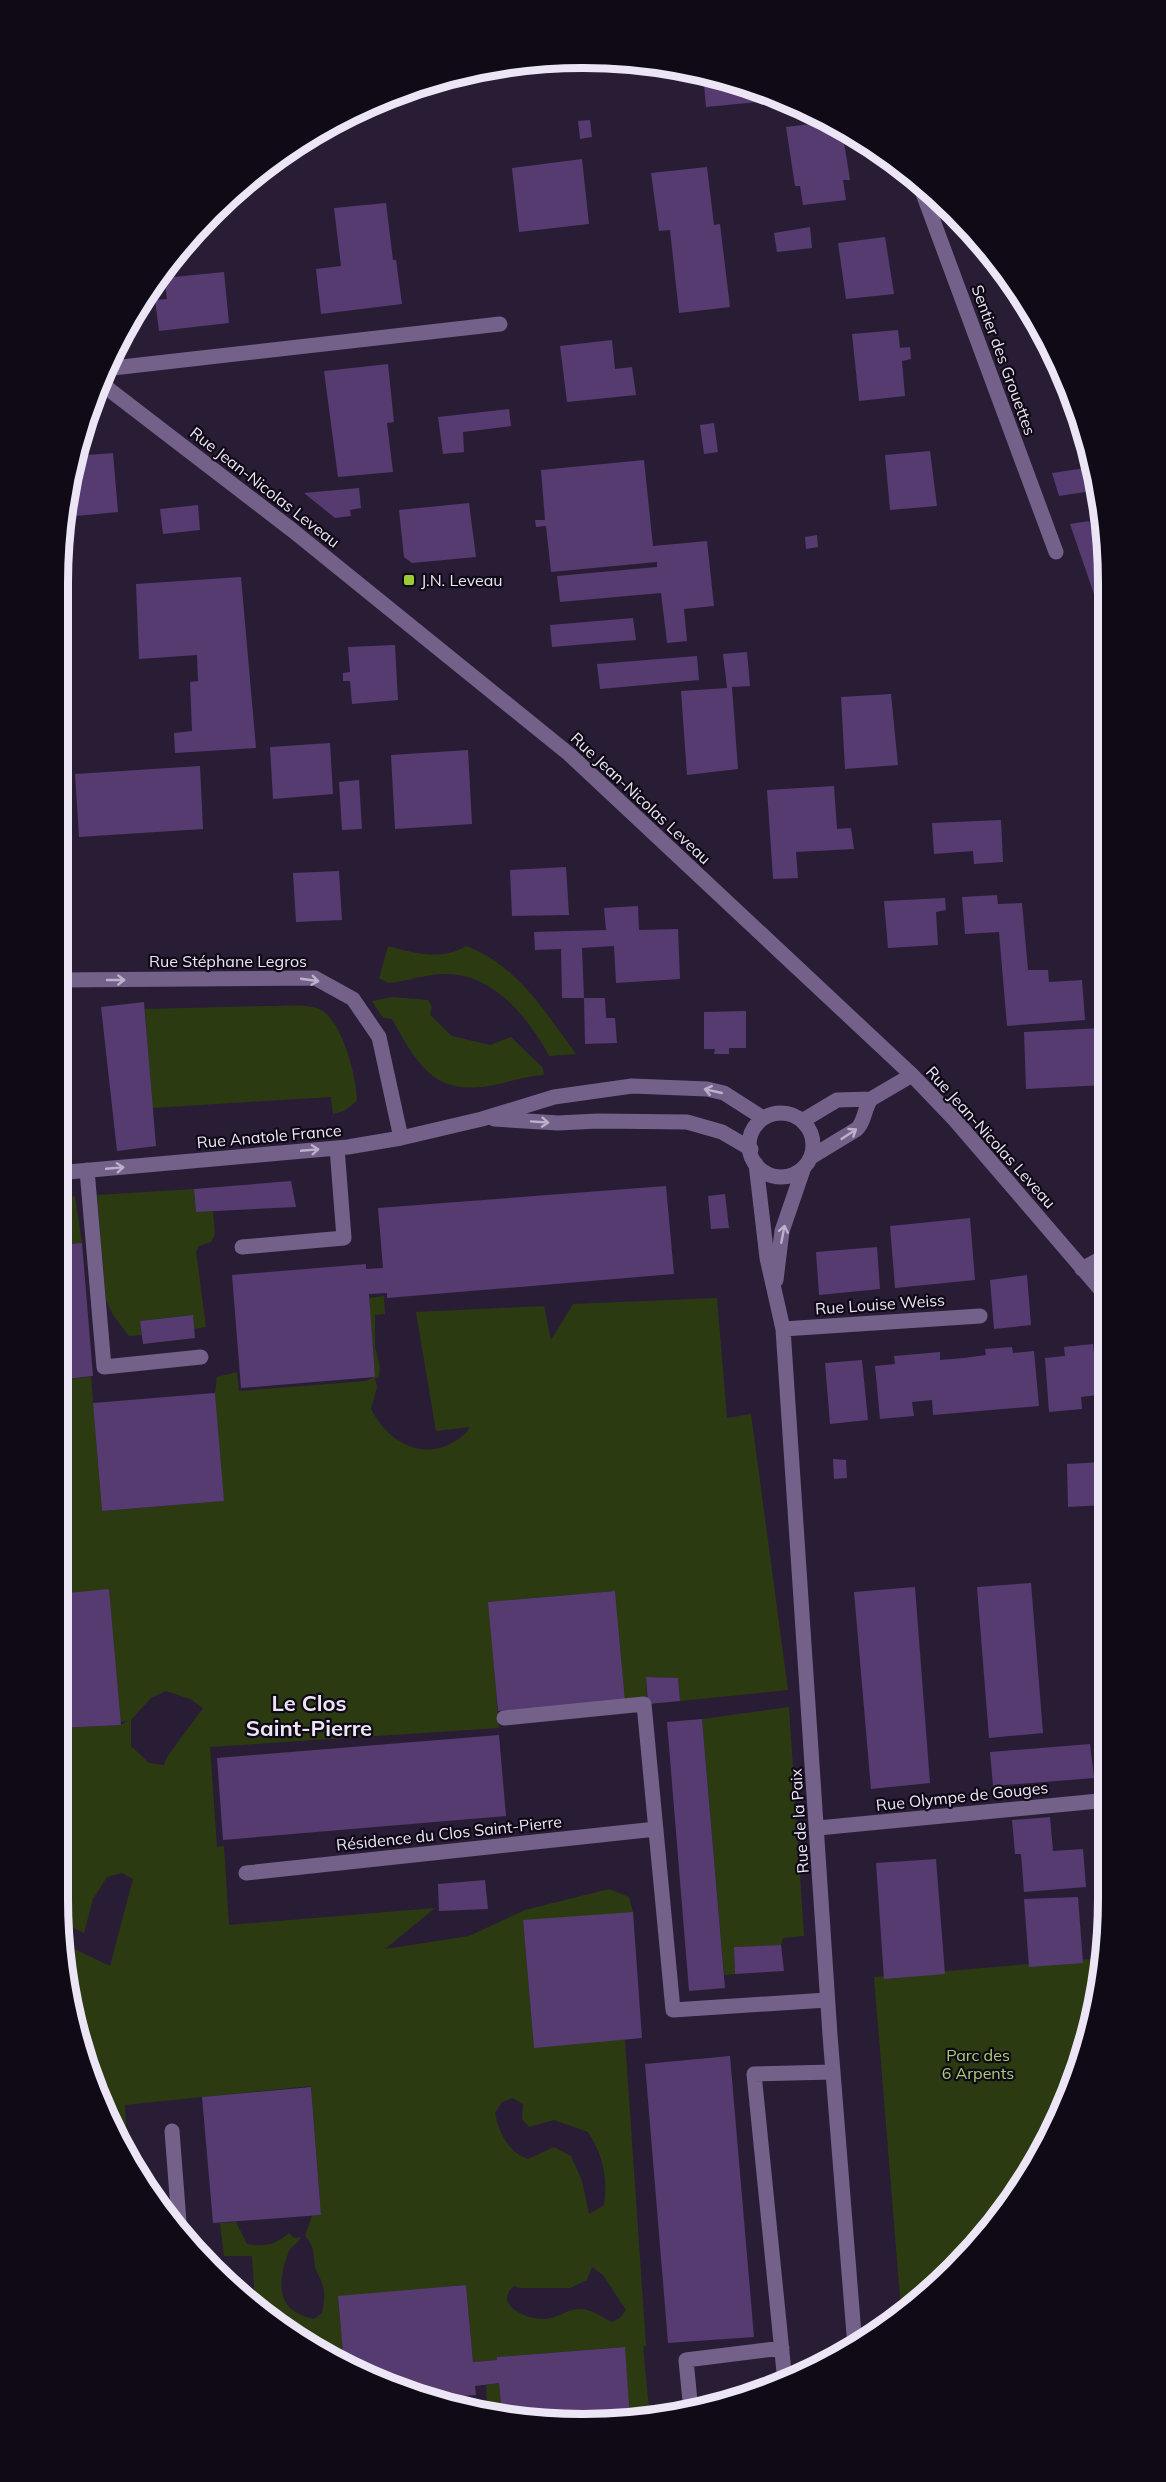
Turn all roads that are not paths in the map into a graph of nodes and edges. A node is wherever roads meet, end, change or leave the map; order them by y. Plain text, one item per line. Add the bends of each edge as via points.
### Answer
1 (924, 196) edge
2 (500, 324) dead end
3 (115, 368) edge
4 (106, 387) edge
5 (1056, 552) dead end
6 (68, 980) edge
7 (912, 1075) junction
8 (871, 1099) junction
9 (763, 1118) junction
10 (482, 1119) junction
11 (802, 1121) junction
12 (401, 1138) junction
13 (337, 1148) junction
14 (751, 1149) junction
15 (808, 1161) junction
16 (756, 1164) junction
17 (87, 1170) junction
18 (68, 1172) edge
19 (242, 1247) dead end
20 (1098, 1260) edge
21 (1082, 1269) junction
22 (1098, 1287) edge
23 (774, 1292) junction
24 (980, 1316) dead end
25 (783, 1329) junction
26 (201, 1357) dead end
27 (504, 1718) dead end
28 (1098, 1801) edge
29 (818, 1828) junction
30 (656, 1829) junction
31 (246, 1873) dead end
32 (827, 2000) junction
33 (832, 2072) junction
34 (172, 2131) dead end
35 (179, 2219) edge
36 (854, 2337) edge
37 (782, 2348) junction
38 (784, 2373) edge
39 (691, 2403) edge

1 - 5 street, Sentier des Grouettes
2 - 3 street
4 - 7 street, Rue Jean-Nicolas Leveau via 292,530 569,754
6 -> 12 street, Rue Stéphane Legros via 315,978 353,999 379,1037
7 - 8 street
7 - 21 street, Rue Jean-Nicolas Leveau
8 - 11 street via 837,1100
15 -> 8 street via 857,1129
9 -> 10 street via 724,1093 654,1085 554,1097
9 - 11 street via 784,1113
9 - 14 street via 752,1134
10 - 12 street, Rue Anatole France
10 -> 14 street via 687,1122 722,1132
11 - 15 street via 813,1149
12 - 13 street, Rue Anatole France
17 -> 13 street, Rue Anatole France
13 - 19 street via 344,1238
14 - 16 street
15 - 16 street via 796,1175 782,1179
23 -> 15 street via 782,1232
16 - 23 street, Rue de la Paix
17 - 18 street, Rue Anatole France
17 - 26 street via 104,1367
20 - 21 street
21 - 22 street, Rue Jean-Nicolas Leveau
23 - 25 street, Rue de la Paix
24 - 25 street, Rue Louise Weiss
25 - 29 street, Rue de la Paix
27 - 30 street via 644,1704
28 - 29 street, Rue Olympe de Gouges
29 - 32 street, Rue de la Paix
30 - 31 street, Résidence du Clos Saint-Pierre
30 - 32 street via 673,2010
32 - 33 street, Rue de la Paix
33 - 36 street, Rue de la Paix
33 - 37 street via 754,2074
34 - 35 street
37 - 38 street
37 - 39 street via 686,2360

